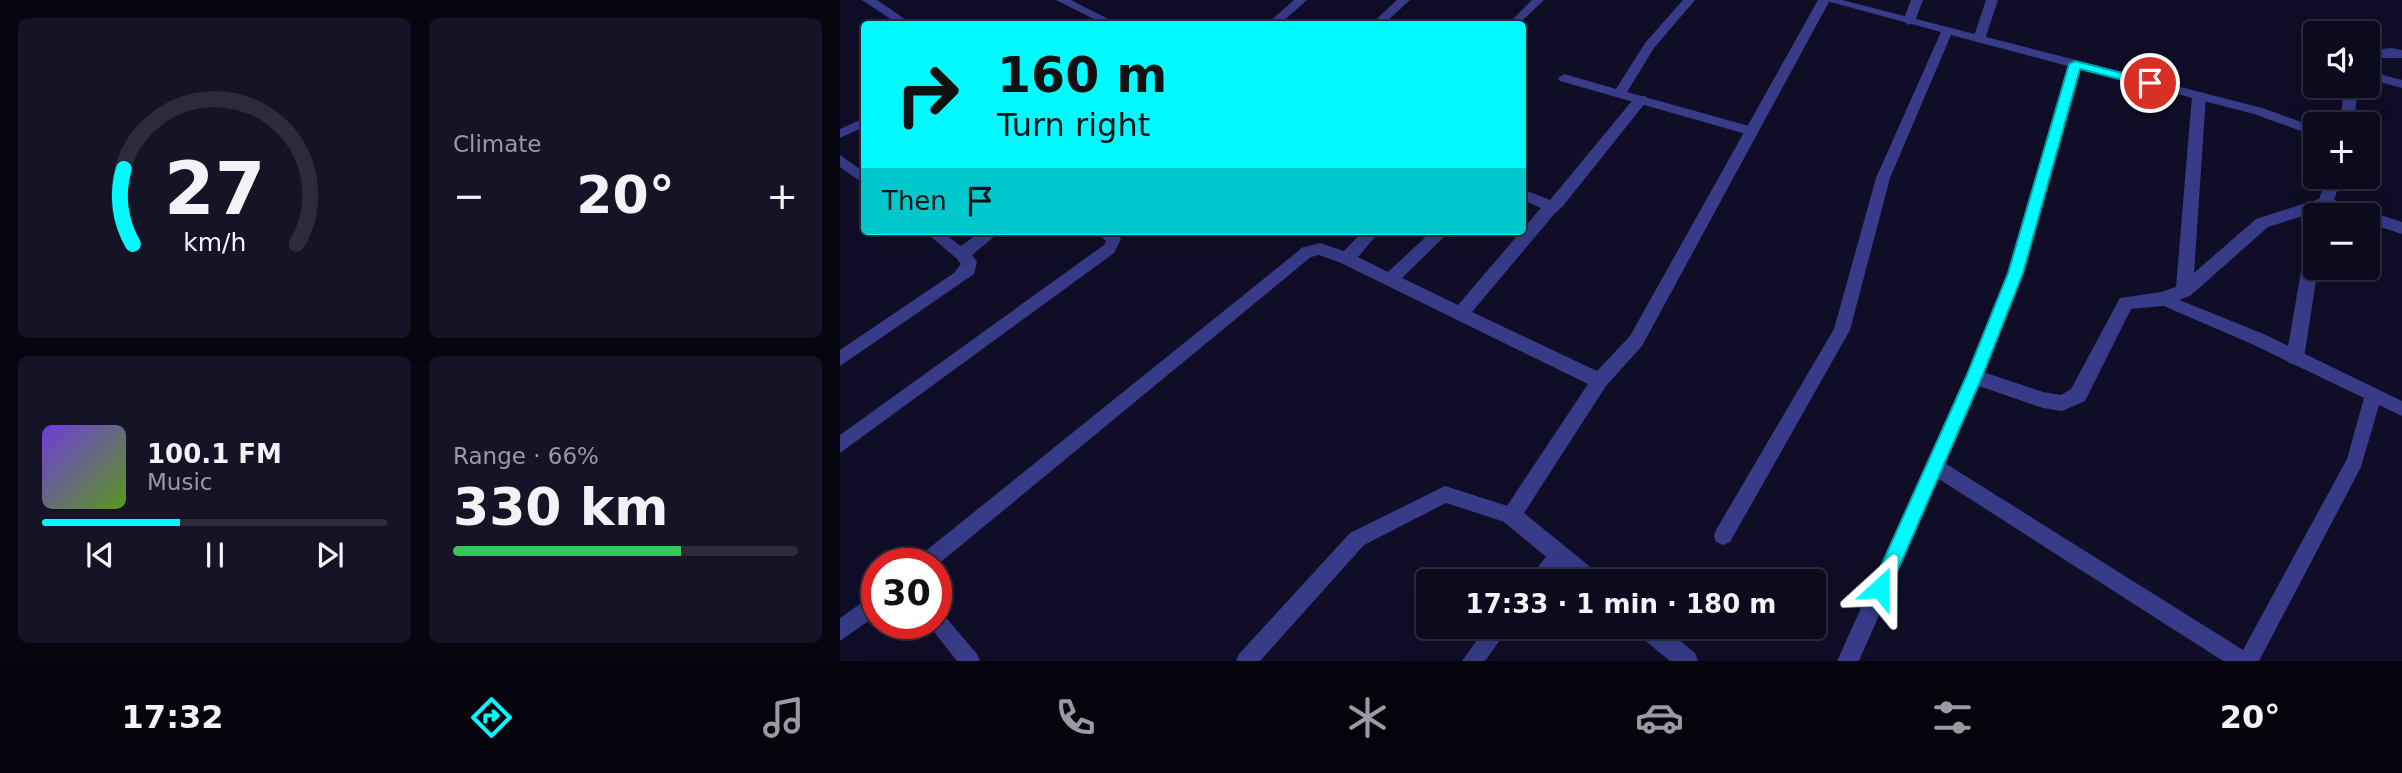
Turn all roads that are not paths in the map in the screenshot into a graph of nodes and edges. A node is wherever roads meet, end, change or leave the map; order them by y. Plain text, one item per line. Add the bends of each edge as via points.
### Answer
1 (868, 0) edge
2 (1062, 0) edge
3 (1301, 0) edge
4 (1404, 0) edge
5 (1538, 0) edge
6 (1689, 0) edge
7 (1826, 0) edge
8 (1917, 0) edge
9 (1992, 0) edge
10 (901, 21) edge
11 (1106, 21) edge
12 (1276, 21) edge
13 (1380, 21) edge
14 (1516, 21) edge
15 (1909, 21) junction
16 (1947, 31) junction
17 (1979, 39) junction
18 (2380, 53) edge
19 (2402, 54) edge
20 (2075, 64) junction
21 (1564, 78) dead end
22 (2380, 78) edge
23 (2402, 84) edge
24 (1620, 93) junction
25 (2199, 96) junction
26 (1641, 99) junction
27 (861, 124) edge
28 (2303, 128) edge
29 (1751, 131) junction
30 (840, 134) edge
31 (840, 160) edge
32 (861, 177) edge
33 (1526, 196) edge
34 (1552, 207) junction
35 (2303, 213) edge
36 (2380, 221) edge
37 (2402, 228) edge
38 (936, 235) edge
39 (987, 235) edge
40 (1108, 235) edge
41 (1368, 235) edge
42 (1437, 235) edge
43 (1307, 252) joint
44 (961, 254) junction
45 (1347, 259) junction
46 (1390, 280) junction
47 (2308, 280) edge
48 (2184, 291) junction
49 (2162, 299) junction
50 (1461, 313) junction
51 (2295, 358) junction
52 (840, 359) edge
53 (1974, 377) junction
54 (1600, 381) junction
55 (2373, 395) junction
56 (2402, 409) edge
57 (840, 445) edge
58 (1934, 466) junction
59 (1511, 515) junction
60 (1723, 536) dead end
61 (944, 548) edge
62 (1559, 555) junction
63 (1547, 569) edge
64 (1576, 569) edge
65 (861, 615) edge
66 (840, 632) edge
67 (951, 639) edge
68 (1490, 639) edge
69 (1661, 639) edge
70 (970, 661) edge
71 (1246, 661) edge
72 (1472, 661) edge
73 (1687, 661) edge
74 (1848, 661) edge
75 (2241, 661) edge
76 (2248, 661) edge

1 - 10 street
2 - 11 lane
3 - 12 street
4 - 13 street
5 - 14 lane
6 - 24 lane via 1649,46
7 - 15 lane
7 - 29 street
8 - 15 street
9 - 17 street
15 - 16 lane
16 - 17 lane
16 - 60 lane via 1884,178 1842,330
17 - 20 lane
18 - 19 street
20 - 25 lane
20 - 53 lane via 2015,273
21 - 24 lane
22 - 23 street
24 - 26 lane
25 - 28 lane
25 - 48 street
26 - 29 lane
26 - 34 street
27 - 30 lane
29 - 54 street via 1636,341
31 - 32 lane
33 - 34 street
34 - 50 street
35 - 48 street via 2262,223
36 - 37 street
38 - 44 lane
39 - 44 street
40 - 57 lane via 1114,239 1109,249
41 - 45 street
42 - 46 street
43 - 45 street via 1320,248
43 - 61 lane
44 - 52 street via 969,262 960,277
45 - 46 street
46 - 50 street
47 - 51 street
48 - 49 street
49 - 51 lane
49 - 53 street via 2126,303 2078,395 2062,403
50 - 54 street
51 - 55 lane
53 - 58 street
54 - 59 street
55 - 56 lane
55 - 76 lane via 2355,461
58 - 74 street
58 - 75 lane
59 - 62 street
59 - 71 lane via 1445,494 1357,539
62 - 63 lane
62 - 64 street
65 - 66 lane
67 - 70 lane
68 - 72 lane
69 - 73 street

